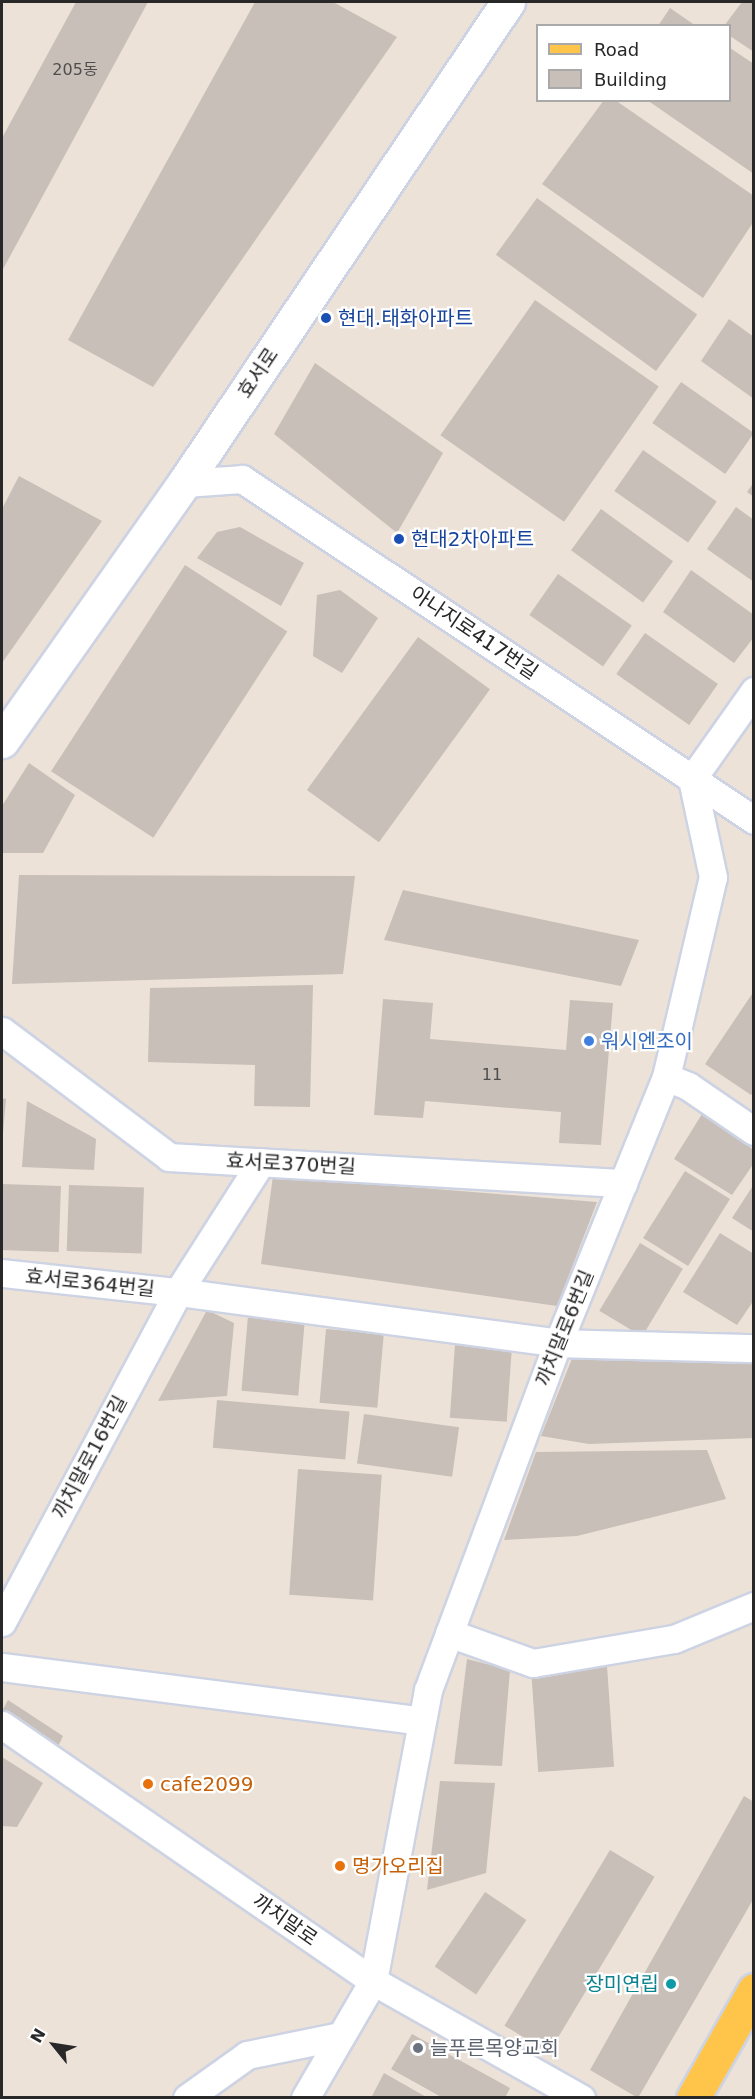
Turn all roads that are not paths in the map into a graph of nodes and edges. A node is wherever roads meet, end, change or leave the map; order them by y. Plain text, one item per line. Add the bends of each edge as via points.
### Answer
1 (508, 2) edge
2 (184, 483) junction
3 (753, 691) edge
4 (2, 741) edge
5 (692, 779) junction
6 (753, 820) edge
7 (2, 1031) edge
8 (666, 1077) junction
9 (753, 1131) edge
10 (261, 1162) junction
11 (623, 1183) junction
12 (2, 1273) edge
13 (178, 1292) junction
14 (558, 1342) junction
15 (753, 1348) edge
16 (753, 1606) edge
17 (2, 1622) edge
18 (449, 1633) junction
19 (2, 1667) edge
20 (422, 1721) junction
21 (2, 1725) edge
22 (373, 1981) junction
23 (753, 1990) edge
24 (340, 2036) junction
25 (187, 2097) edge
26 (304, 2097) edge
27 (581, 2097) edge
28 (693, 2097) edge

1 - 2 street, 효서로
2 - 4 street, 효서로
2 - 5 street, 아나지로417번길 via 242,479
3 - 5 street
5 - 6 street, 아나지로417번길
5 - 8 street, 까치말로6번길 via 713,877
7 - 10 street, 효서로370번길 via 169,1157
8 - 9 street via 688,1086
8 - 11 street, 까치말로6번길
10 - 11 street, 효서로370번길
10 - 13 street, 까치말로16번길
11 - 14 street, 까치말로6번길
12 - 13 street, 효서로364번길
13 - 14 street, 효서로364번길
13 - 17 street, 까치말로16번길
14 - 15 street, 효서로364번길
14 - 18 street, 까치말로6번길
16 - 18 street via 675,1639 533,1663
18 - 20 street, 까치말로6번길 via 428,1690
19 - 20 street
20 - 22 street, 까치말로6번길
21 - 22 street, 까치말로
22 - 24 street
22 - 27 street, 까치말로
23 - 28 main road
24 - 25 street via 247,2055
24 - 26 street

